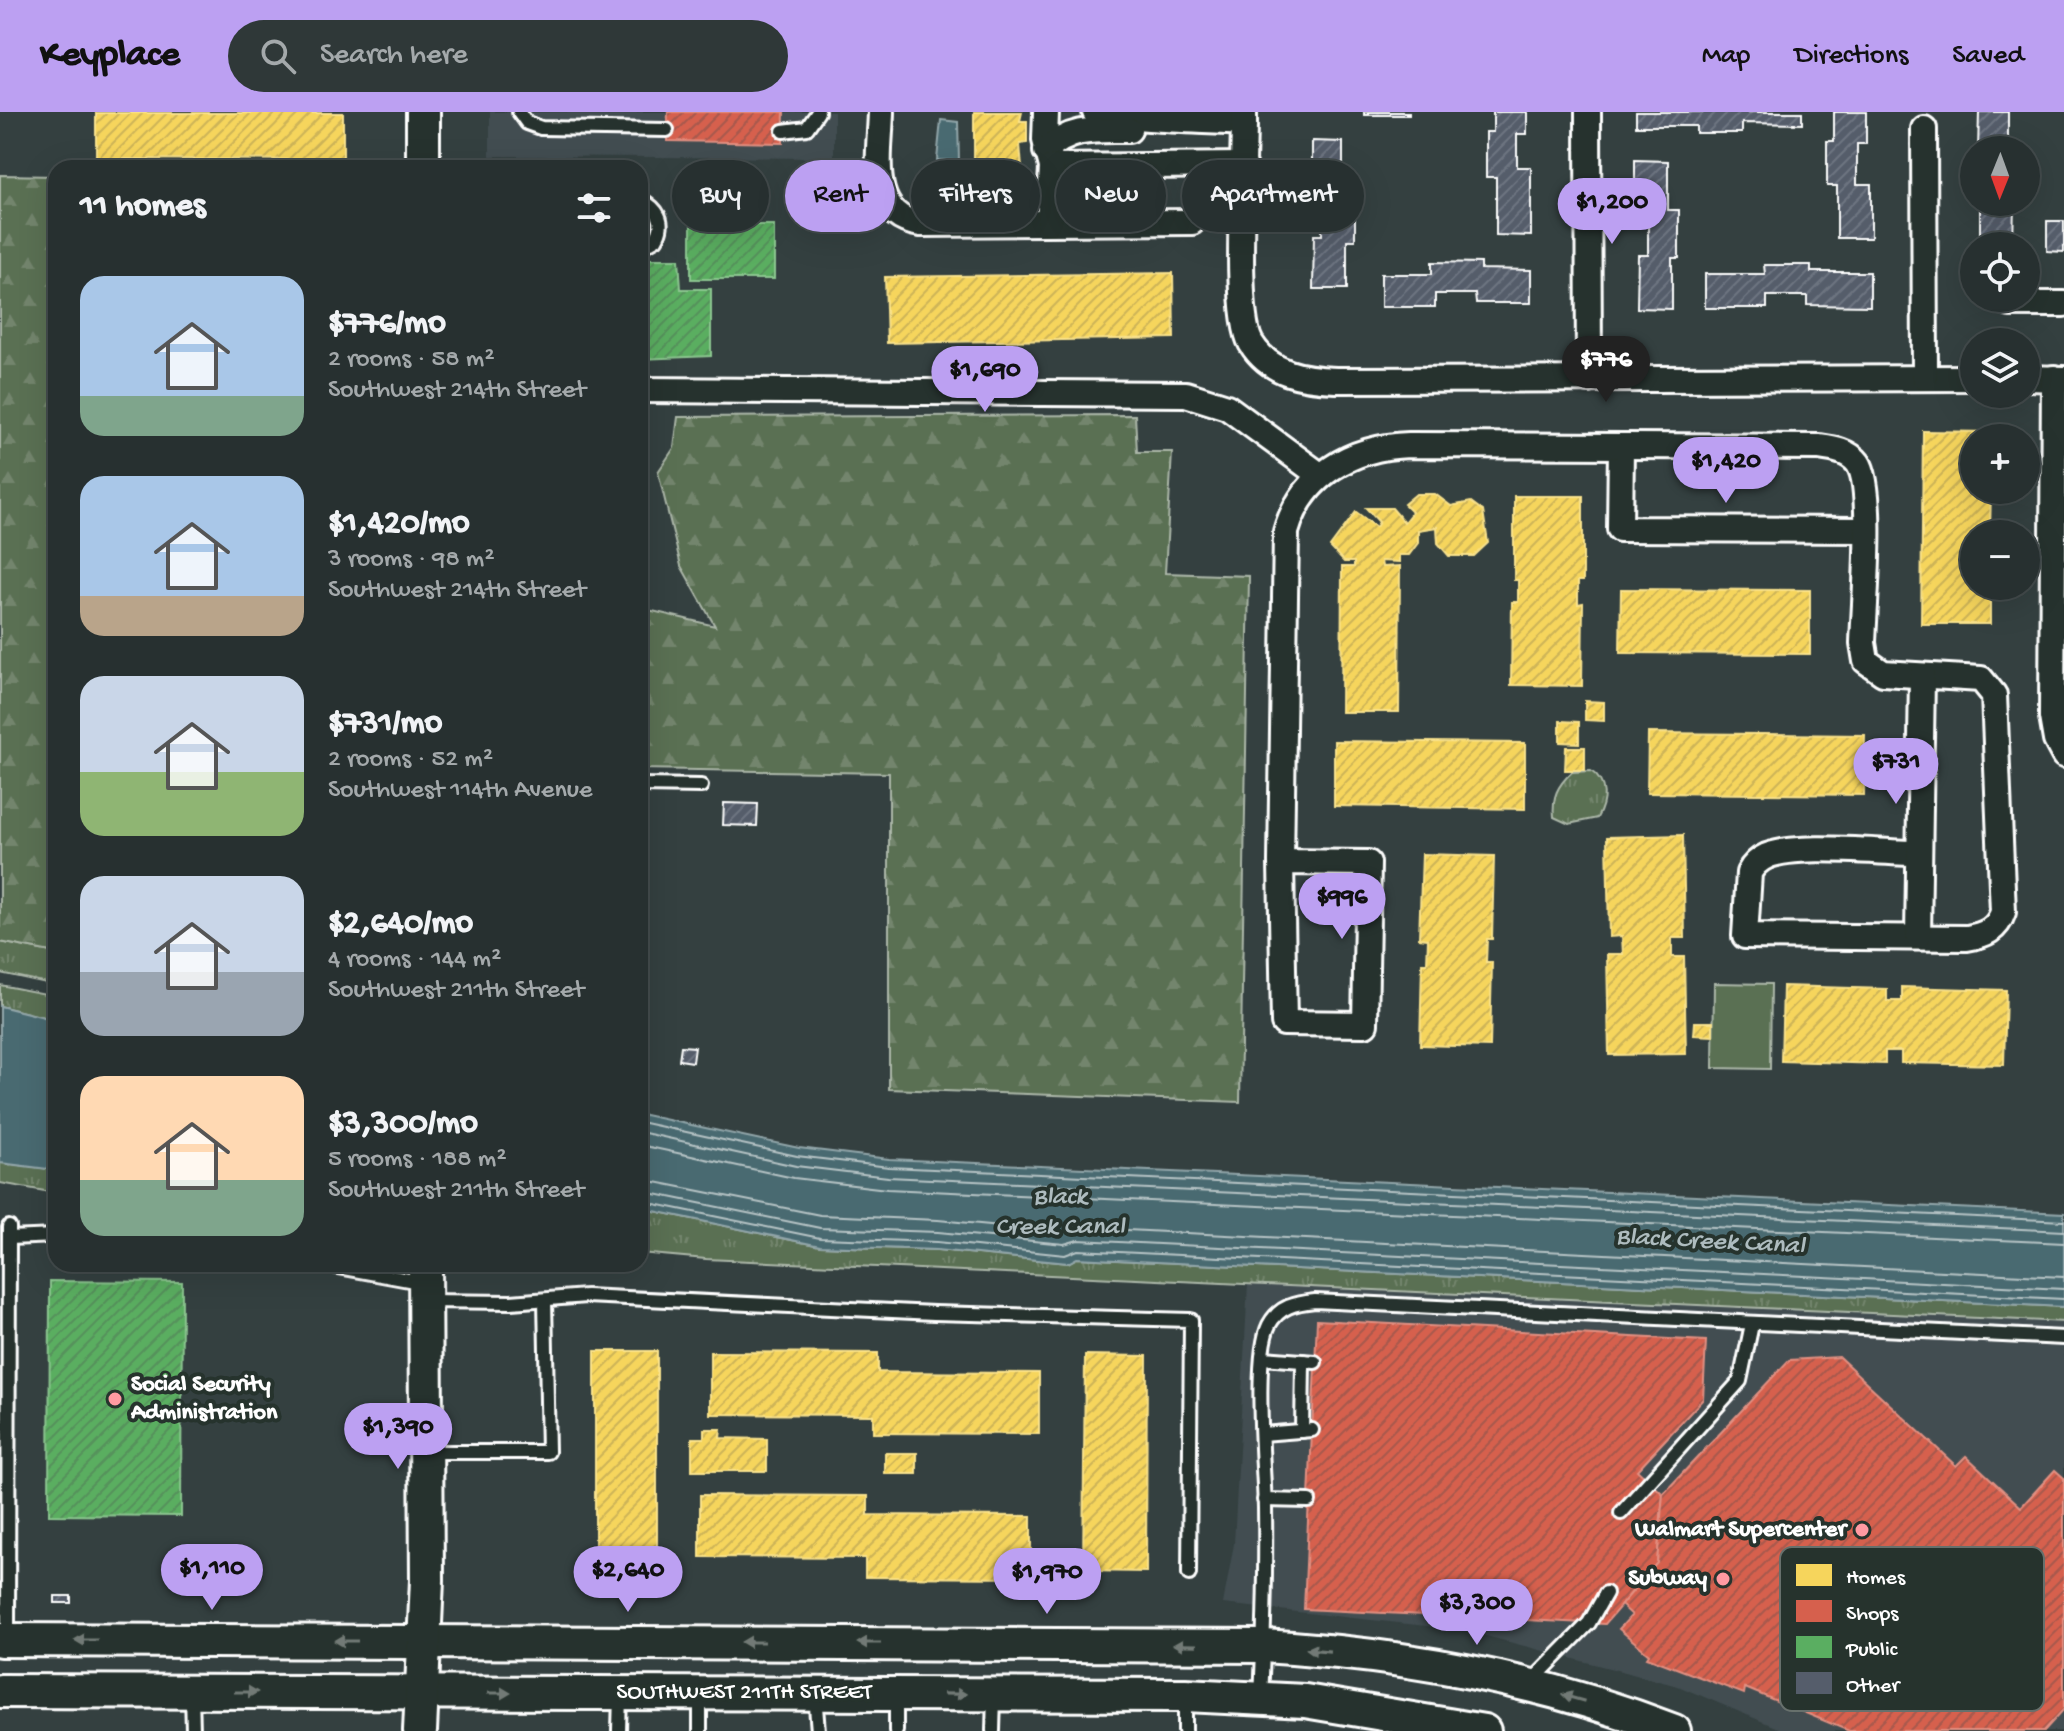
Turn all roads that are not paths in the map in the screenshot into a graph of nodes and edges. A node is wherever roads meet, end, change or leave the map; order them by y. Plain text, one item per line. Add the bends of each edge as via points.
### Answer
1 (423, 112) edge
2 (519, 112) edge
3 (572, 112) edge
4 (818, 112) edge
5 (881, 112) edge
6 (1046, 112) edge
7 (1095, 112) edge
8 (1588, 112) edge
9 (1244, 117) edge
10 (1170, 121) junction
11 (572, 128) junction
12 (1924, 129) dead end
13 (667, 130) dead end
14 (783, 131) dead end
15 (1049, 159) junction
16 (423, 160) edge
17 (1244, 160) edge
18 (1182, 163) edge
19 (648, 205) edge
20 (1049, 222) junction
21 (1182, 222) edge
22 (1244, 232) edge
23 (648, 244) edge
24 (2040, 304) edge
25 (2064, 304) edge
26 (1925, 378) junction
27 (1960, 378) edge
28 (2059, 378) edge
29 (1589, 380) junction
30 (648, 390) edge
31 (1621, 447) junction
32 (1321, 476) junction
33 (1867, 530) junction
34 (1922, 676) junction
35 (2064, 755) edge
36 (648, 785) edge
37 (701, 786) dead end
38 (1919, 853) junction
39 (1281, 862) junction
40 (1918, 937) junction
41 (48, 1235) edge
42 (366, 1272) edge
43 (426, 1283) edge
44 (545, 1300) junction
45 (1752, 1324) junction
46 (2064, 1338) edge
47 (1263, 1358) junction
48 (1262, 1434) junction
49 (426, 1452) junction
50 (1264, 1500) junction
51 (1309, 1501) dead end
52 (1621, 1513) dead end
53 (1189, 1574) dead end
54 (1606, 1593) dead end
55 (4, 1640) edge
56 (424, 1641) junction
57 (1263, 1646) junction
58 (1527, 1685) junction
59 (0, 1691) edge
60 (192, 1692) junction
61 (421, 1693) junction
62 (621, 1693) junction
63 (700, 1693) junction
64 (896, 1693) junction
65 (815, 1694) junction
66 (994, 1695) junction
67 (1185, 1695) junction
68 (1261, 1698) junction
69 (193, 1731) edge
70 (420, 1731) edge
71 (619, 1731) edge
72 (700, 1731) edge
73 (818, 1731) edge
74 (896, 1731) edge
75 (993, 1731) edge
76 (1185, 1731) edge
77 (1484, 1731) edge
78 (1674, 1731) edge

1 - 16 main road
2 - 11 lane via 527,123 541,128
3 - 11 lane
4 - 14 lane via 807,128
5 - 20 street via 881,194 898,217 921,224
6 - 15 street
7 - 10 street
8 - 29 street
9 - 10 street
9 - 17 street
10 - 15 street via 1143,130 1080,131 1057,140
11 - 13 lane
12 - 26 street
15 - 18 street
15 - 20 street
19 - 23 lane via 662,223 656,239
20 - 21 street
22 - 29 street via 1243,315 1248,337 1261,356 1293,376
24 - 25 street
26 - 27 street
26 - 29 street
28 - 35 street via 2052,717
30 - 32 street via 1186,394 1227,407
31 - 32 street via 1375,447
31 - 33 street via 1819,447 1842,452 1861,469
31 - 33 street via 1620,529
32 - 39 street via 1300,497 1286,532
33 - 34 street via 1866,661 1883,673
34 - 38 street
34 - 40 street via 1981,679 1994,695 2003,902 1999,923 1982,936
36 - 37 lane
38 - 40 street
38 - 40 street via 1767,856 1749,873 1745,936
39 - 39 street via 1368,863 1365,1024 1284,1023
41 - 55 lane via 9,1232
42 - 43 lane
43 - 44 lane
43 - 49 main road
44 - 49 lane via 548,1452
44 - 53 lane via 600,1296 1191,1320
45 - 46 lane
45 - 47 lane via 1315,1301 1288,1305 1277,1314 1268,1326
45 - 52 lane via 1740,1381
47 - 48 lane
47 - 48 lane via 1309,1362 1307,1430
48 - 50 lane
49 - 56 main road
50 - 51 lane
50 - 57 lane
54 - 58 lane via 1589,1623
56 -> 55 main road
57 -> 56 main road
56 - 61 main road
58 -> 57 main road via 1399,1661
57 - 68 lane
78 -> 58 main road
59 - 60 main road, SOUTHWEST 211TH STREET
60 -> 61 main road, SOUTHWEST 211TH STREET
60 - 69 lane
61 -> 62 main road, SOUTHWEST 211TH STREET
61 - 70 main road
62 - 63 main road, SOUTHWEST 211TH STREET
62 - 71 lane
63 - 65 main road, SOUTHWEST 211TH STREET
63 - 72 lane
64 - 65 main road, SOUTHWEST 211TH STREET
64 -> 66 main road, SOUTHWEST 211TH STREET
64 - 74 lane
65 - 73 lane
66 - 67 main road, SOUTHWEST 211TH STREET
66 - 75 lane
67 - 68 main road, SOUTHWEST 211TH STREET
67 - 76 lane
68 - 77 main road, SOUTHWEST 211TH STREET

